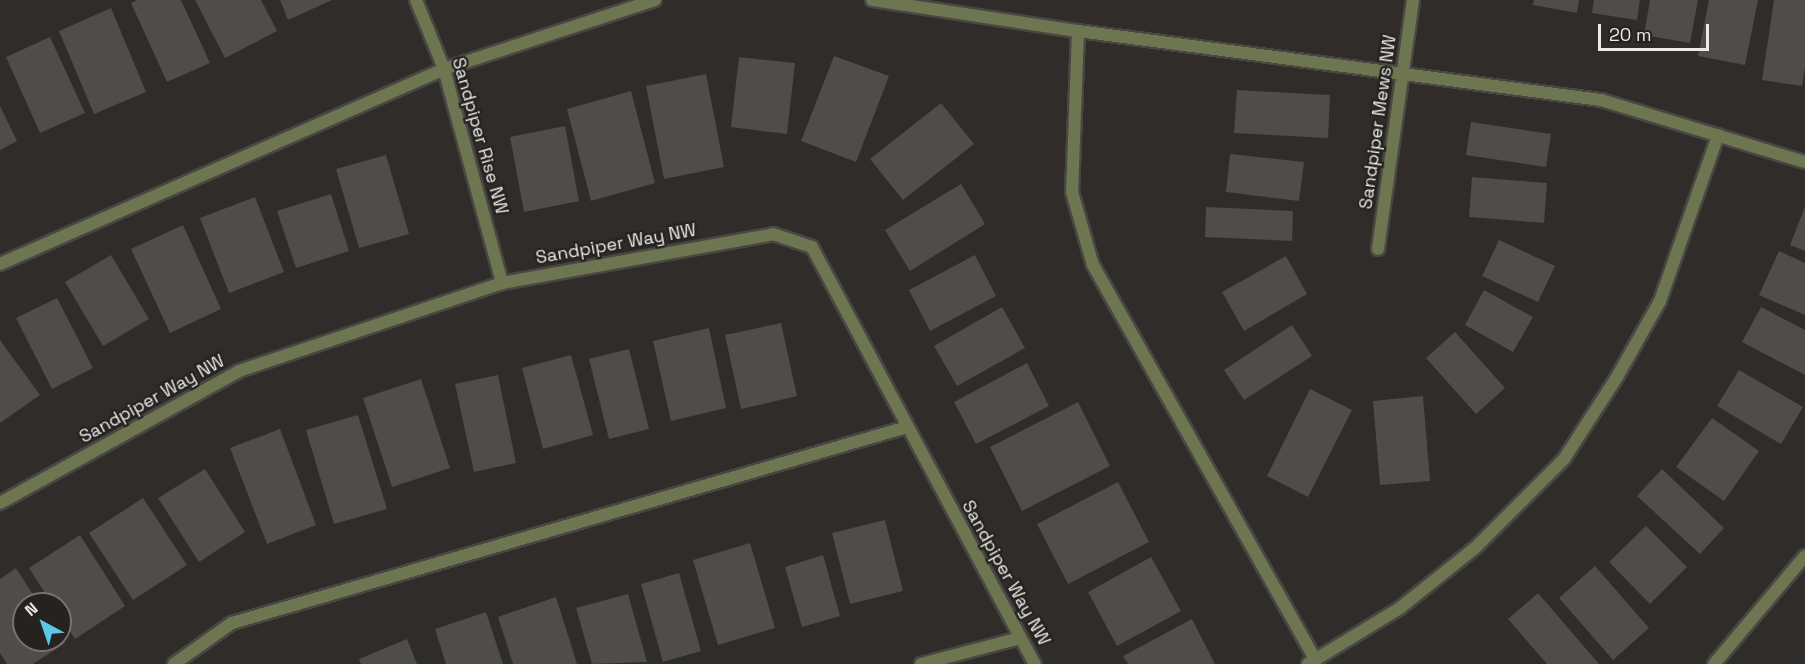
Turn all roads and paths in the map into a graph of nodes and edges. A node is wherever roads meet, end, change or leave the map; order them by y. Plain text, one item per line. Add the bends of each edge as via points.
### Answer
1 (416, 0) edge
2 (655, 0) edge
3 (872, 0) edge
4 (1413, 0) edge
5 (1078, 32) junction
6 (444, 69) junction
7 (1403, 74) junction
8 (1718, 135) junction
9 (1805, 162) edge
10 (1378, 249) dead end
11 (0, 264) edge
12 (502, 283) junction
13 (907, 427) junction
14 (0, 503) edge
15 (1805, 556) edge
16 (1020, 638) junction
17 (1312, 662) edge
18 (174, 664) edge
19 (921, 664) edge
20 (1035, 664) edge
21 (1714, 664) edge

1 - 6 street, Sandpiper Rise NW
2 - 6 street
3 - 5 street
4 - 7 street, Sandpiper Mews NW
5 - 7 street
5 - 17 street via 1072,192 1093,265
6 - 11 street
6 - 12 street, Sandpiper Rise NW
7 - 8 street via 1601,100
7 - 10 street, Sandpiper Mews NW
8 - 9 street
8 - 17 street via 1660,300 1605,397 1564,459 1475,548 1400,608
12 - 13 street, Sandpiper Way NW via 773,234 812,247
12 - 14 street, Sandpiper Way NW via 239,371
13 - 16 street, Sandpiper Way NW
13 - 18 street via 232,623
15 - 21 street
16 - 19 street
16 - 20 street, Sandpiper Way NW

